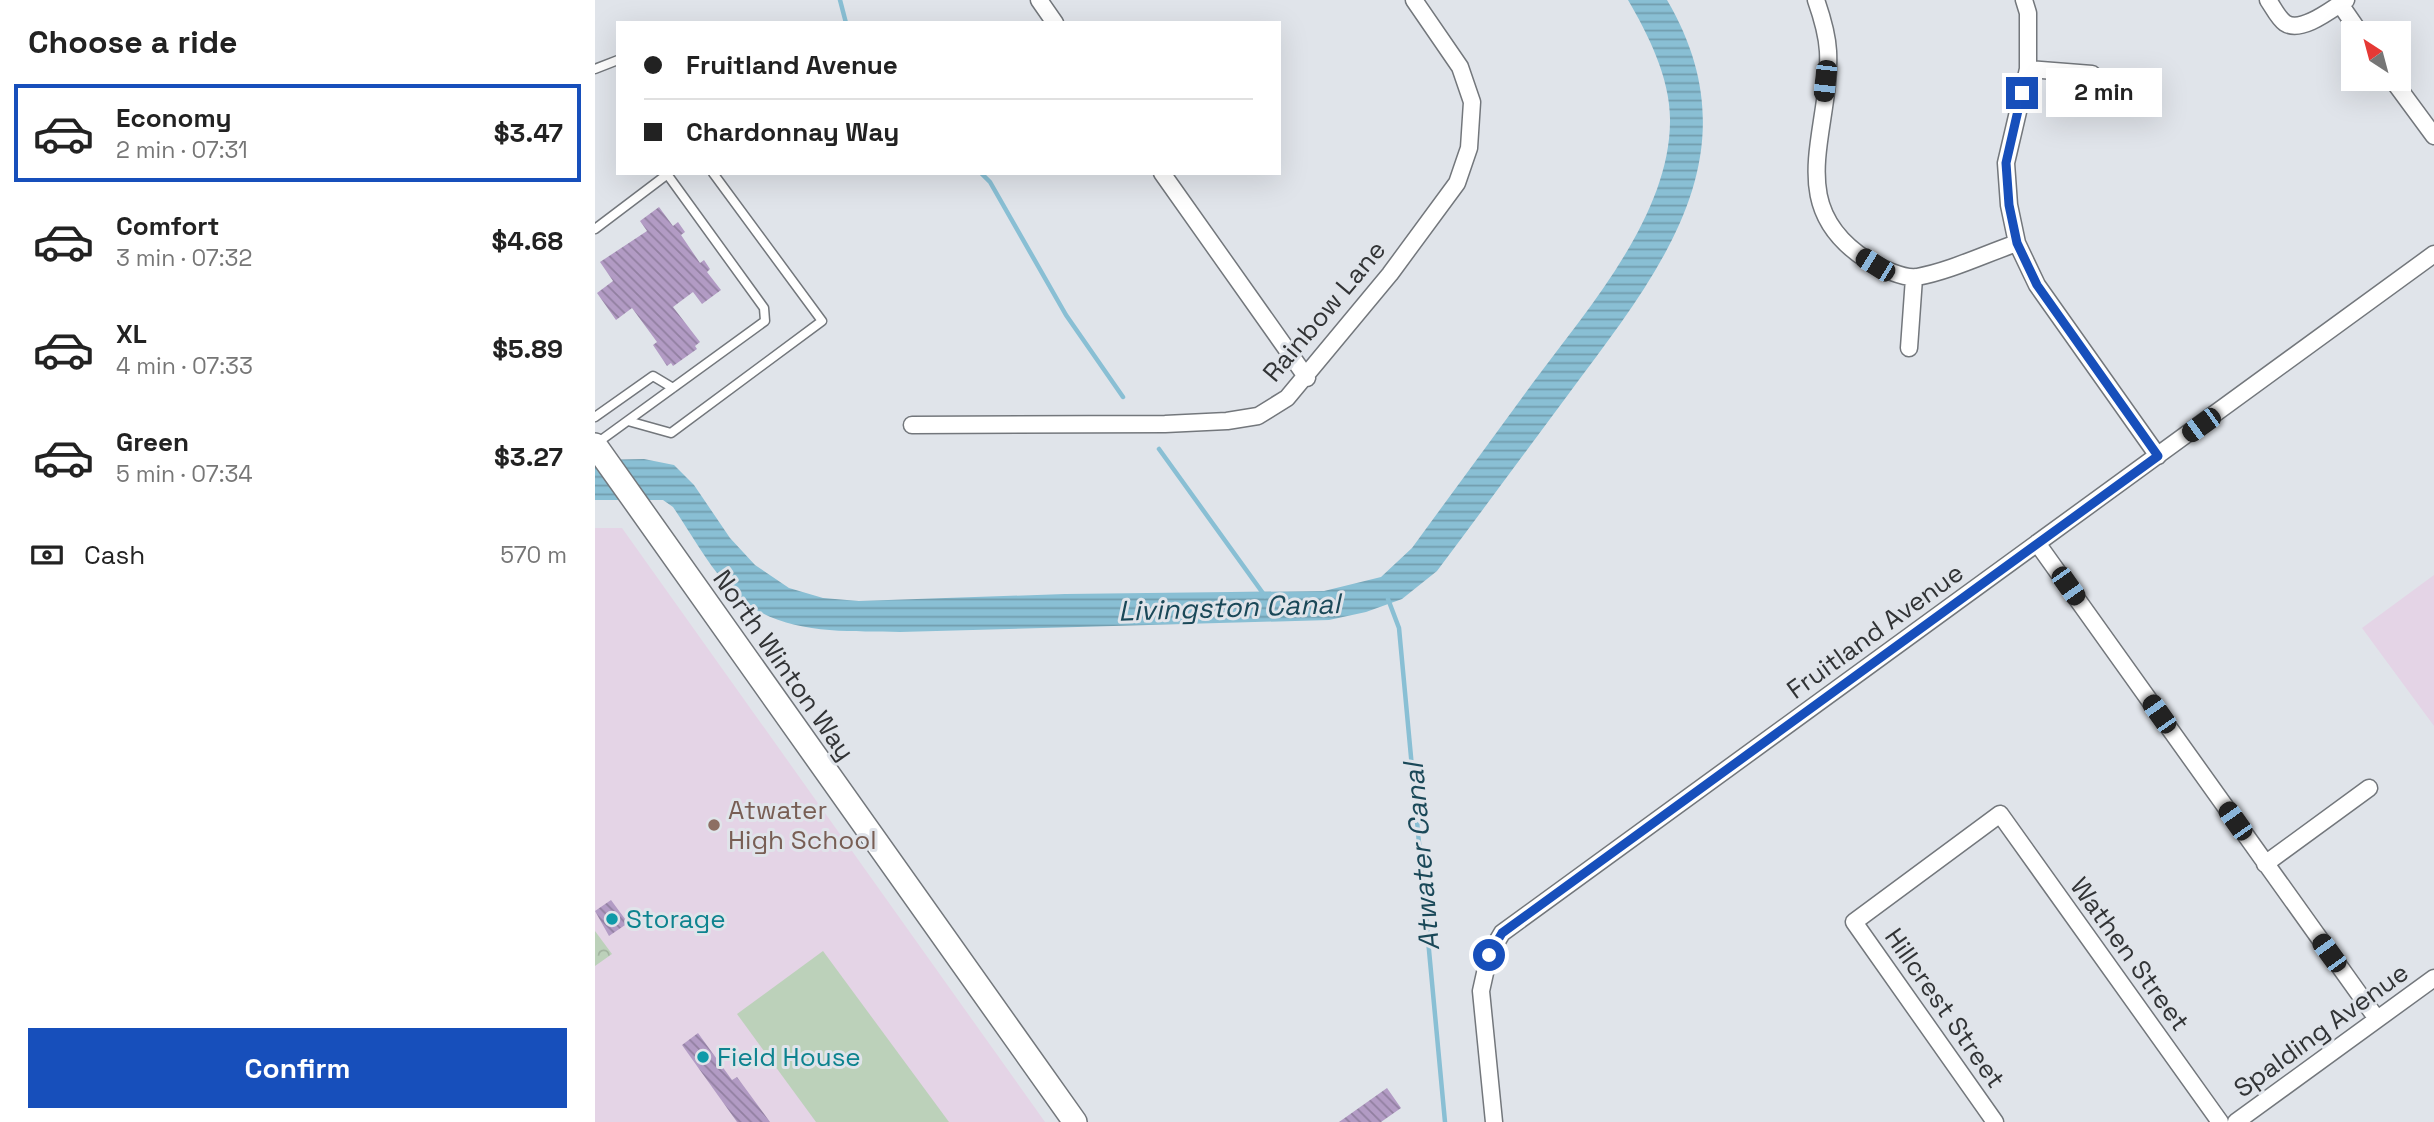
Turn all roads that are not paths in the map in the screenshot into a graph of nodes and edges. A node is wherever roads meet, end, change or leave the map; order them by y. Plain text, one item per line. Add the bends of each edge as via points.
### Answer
1 (1039, 0) edge
2 (1414, 0) edge
3 (1816, 0) edge
4 (2024, 0) edge
5 (2267, 0) edge
6 (2343, 2) edge
7 (1054, 21) edge
8 (2353, 21) edge
9 (616, 61) edge
10 (595, 69) edge
11 (2028, 69) junction
12 (2092, 74) dead end
13 (2401, 91) edge
14 (2434, 136) edge
15 (667, 175) edge
16 (669, 175) edge
17 (714, 175) edge
18 (1163, 175) edge
19 (595, 229) edge
20 (2017, 243) junction
21 (2434, 254) edge
22 (1914, 278) junction
23 (1909, 348) dead end
24 (1307, 377) junction
25 (673, 388) junction
26 (595, 417) edge
27 (628, 421) junction
28 (912, 425) dead end
29 (597, 448) edge
30 (2158, 456) junction
31 (2037, 543) junction
32 (2369, 788) dead end
33 (2000, 814) joint
34 (2265, 864) junction
35 (2434, 978) edge
36 (2377, 1019) junction
37 (1075, 1122) edge
38 (1494, 1122) edge
39 (1996, 1122) edge
40 (2220, 1122) edge
41 (2236, 1122) edge

1 - 7 street
2 - 24 street, Rainbow Lane via 1460,67 1472,102 1469,148 1457,183
3 - 22 street via 1828,54 1816,162 1818,199 1828,223 1849,248 1875,265
4 - 11 street
5 - 6 street via 2283,22 2293,26
6 - 8 street
9 - 10 lane
11 - 12 street
11 - 20 street via 2006,163
13 - 14 street
15 - 19 lane
16 - 25 lane via 765,315 765,321
17 - 27 lane via 822,321 671,433
18 - 24 street
20 - 22 street
20 - 30 street via 2037,285
21 - 30 street, Fruitland Avenue
22 - 23 street
24 - 28 street, Rainbow Lane via 1287,398 1258,416 1227,421
25 - 26 lane via 653,376
25 - 27 lane
27 - 29 lane
29 - 37 main road, North Winton Way
30 - 31 street, Fruitland Avenue
31 - 34 street
31 - 38 street, Fruitland Avenue via 1502,933 1489,955 1481,991
32 - 34 street
33 - 39 street, Hillcrest Street via 1854,922
33 - 40 street, Wathen Street
34 - 36 street
35 - 36 street, Spalding Avenue
36 - 41 street, Spalding Avenue

